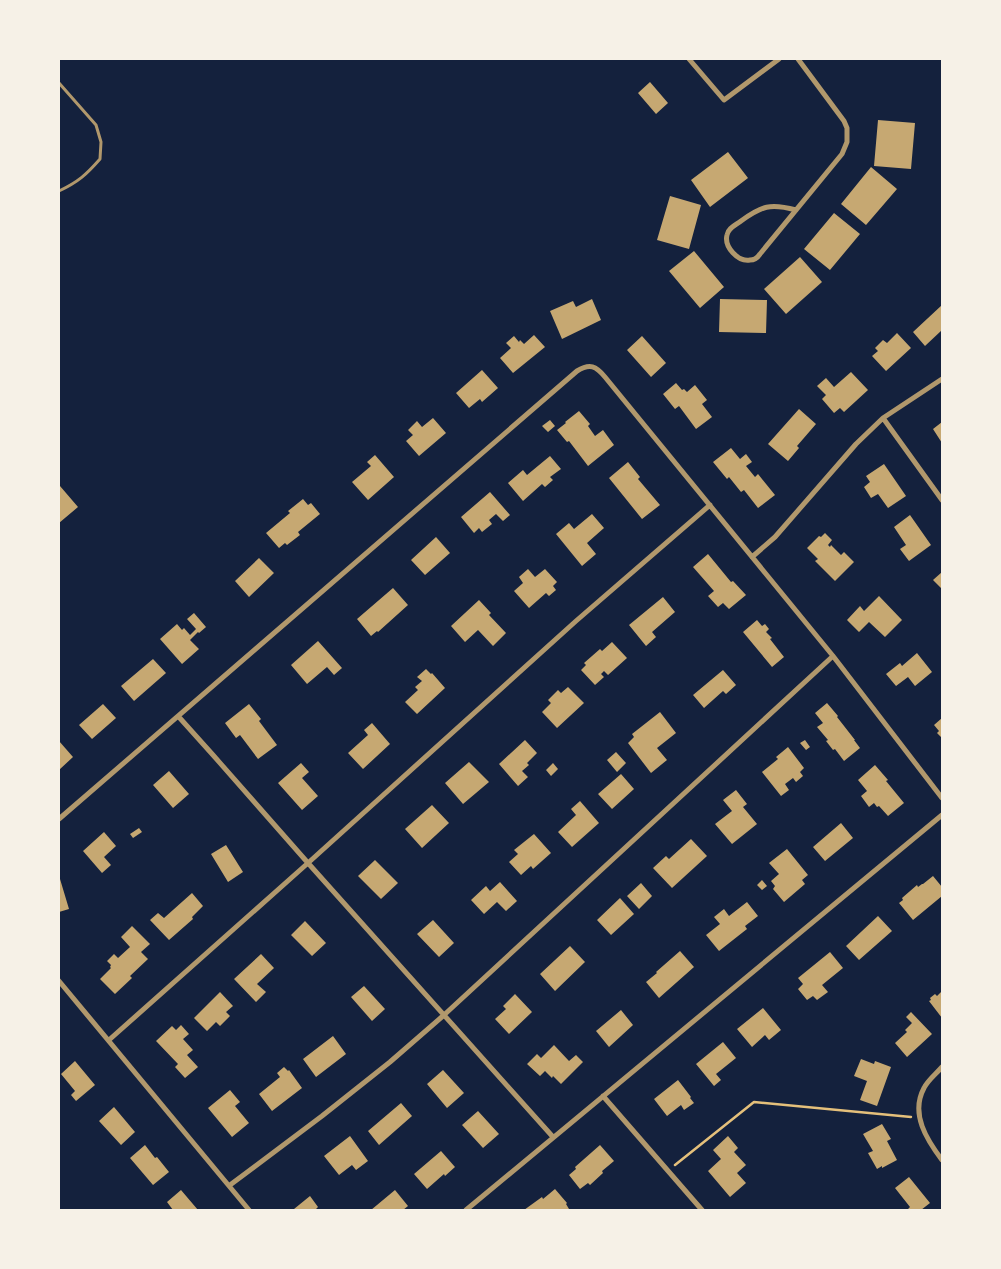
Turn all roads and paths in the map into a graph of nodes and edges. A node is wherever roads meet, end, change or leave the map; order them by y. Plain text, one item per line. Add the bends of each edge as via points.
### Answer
1 (689, 59) edge
2 (779, 59) edge
3 (798, 59) edge
4 (59, 84) edge
5 (59, 191) edge
6 (796, 210) junction
7 (942, 379) edge
8 (883, 418) junction
9 (942, 500) edge
10 (710, 505) junction
11 (752, 557) junction
12 (833, 656) junction
13 (178, 716) junction
14 (942, 798) edge
15 (942, 815) edge
16 (59, 819) edge
17 (308, 863) junction
18 (59, 981) edge
19 (444, 1014) junction
20 (109, 1040) junction
21 (942, 1068) edge
22 (603, 1096) junction
23 (920, 1117) junction
24 (553, 1137) junction
25 (942, 1160) edge
26 (668, 1171) junction
27 (230, 1185) junction
28 (250, 1210) edge
29 (466, 1210) edge
30 (702, 1210) edge

1 - 2 street via 724,100
3 - 6 street via 844,121 848,142 842,154
4 - 5 lane via 96,125 101,142 100,159 84,177
6 - 6 street via 782,206 756,210 728,231 728,246 741,259 754,259
7 - 8 street
8 - 9 street
8 - 11 street via 856,444 775,537
10 - 11 street
10 - 13 street via 605,377 595,368 585,367
10 - 17 street
11 - 12 street
12 - 14 street
12 - 19 street
13 - 16 street
13 - 17 street
15 - 22 street
17 - 19 street
17 - 20 street
18 - 20 street
19 - 24 street
19 - 27 street via 390,1062
20 - 27 street
21 - 23 street via 924,1087 918,1102
22 - 24 street
22 - 26 street
23 - 25 street via 929,1141
23 - 26 path via 754,1102
24 - 29 street
26 - 30 street
27 - 28 street

